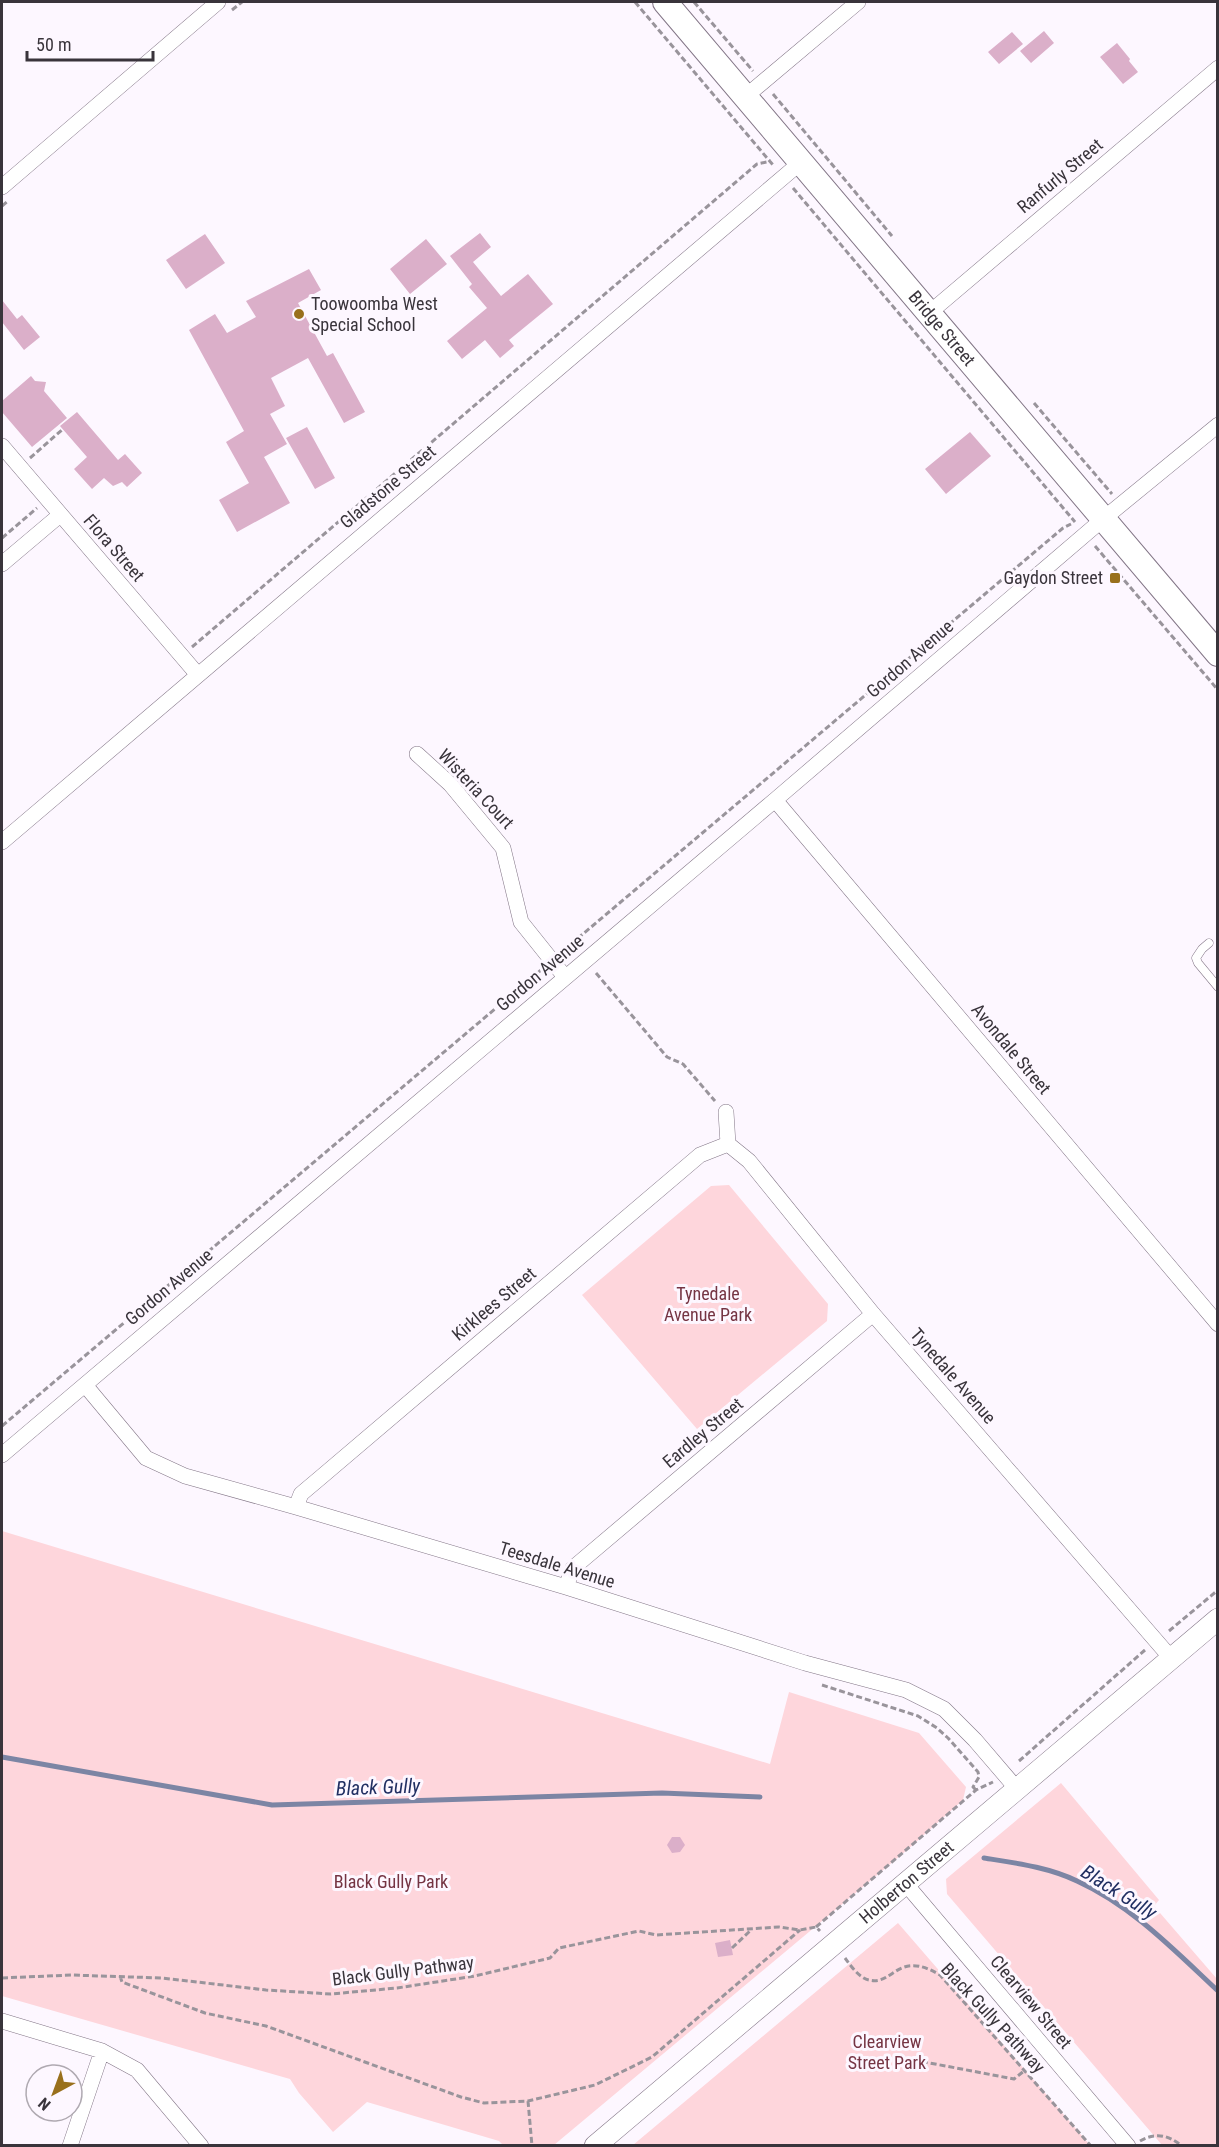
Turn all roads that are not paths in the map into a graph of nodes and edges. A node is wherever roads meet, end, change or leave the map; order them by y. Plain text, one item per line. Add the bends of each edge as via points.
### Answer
1 (218, 2) edge
2 (665, 2) edge
3 (858, 2) edge
4 (1218, 68) edge
5 (746, 97) junction
6 (792, 170) junction
7 (3, 183) edge
8 (928, 314) junction
9 (1218, 425) edge
10 (2, 446) edge
11 (60, 515) junction
12 (1094, 527) junction
13 (2, 564) edge
14 (1218, 654) edge
15 (198, 675) junction
16 (417, 754) dead end
17 (775, 800) junction
18 (2, 842) edge
19 (1209, 943) dead end
20 (565, 977) junction
21 (1218, 987) edge
22 (726, 1112) road end
23 (728, 1144) junction
24 (873, 1314) junction
25 (1218, 1324) edge
26 (85, 1385) junction
27 (2, 1455) edge
28 (296, 1507) junction
29 (566, 1587) junction
30 (1218, 1619) edge
31 (1171, 1658) junction
32 (1010, 1782) junction
33 (905, 1883) junction
34 (2, 2021) edge
35 (102, 2051) junction
36 (70, 2145) edge
37 (201, 2145) edge
38 (595, 2145) edge
39 (1128, 2145) edge

1 - 7 street
2 - 5 main road, Bridge Street
3 - 5 street
4 - 8 street, Ranfurly Street
5 - 6 main road, Bridge Street
6 - 8 main road, Bridge Street
6 - 15 street, Gladstone Street
8 - 12 main road, Bridge Street
9 - 12 street
10 - 11 street, Flora Street
11 - 13 street
11 - 15 street, Flora Street
12 - 14 main road, Bridge Street
12 - 17 street, Gordon Avenue
15 - 18 street, Gladstone Street
16 - 20 street, Wisteria Court via 450,784 503,848 522,922
17 - 20 street, Gordon Avenue
17 - 25 street, Avondale Street
19 - 21 lane via 1196,958
20 - 26 street, Gordon Avenue
22 - 23 street
23 - 24 street, Tynedale Avenue via 749,1161
23 - 28 street, Kirklees Street via 690,1163 301,1494
24 - 29 street, Eardley Street via 573,1568
24 - 31 street, Tynedale Avenue
26 - 27 street, Gordon Avenue
26 - 28 street, Teesdale Avenue via 146,1458 185,1476
28 - 29 street, Teesdale Avenue
29 - 32 street, Teesdale Avenue via 805,1663 906,1690 944,1709
30 - 31 main road, Holberton Street
31 - 32 main road, Holberton Street
32 - 33 main road, Holberton Street
33 - 38 main road, Holberton Street
33 - 39 street, Clearview Street
34 - 35 street
35 - 36 street
35 - 37 street via 137,2070

